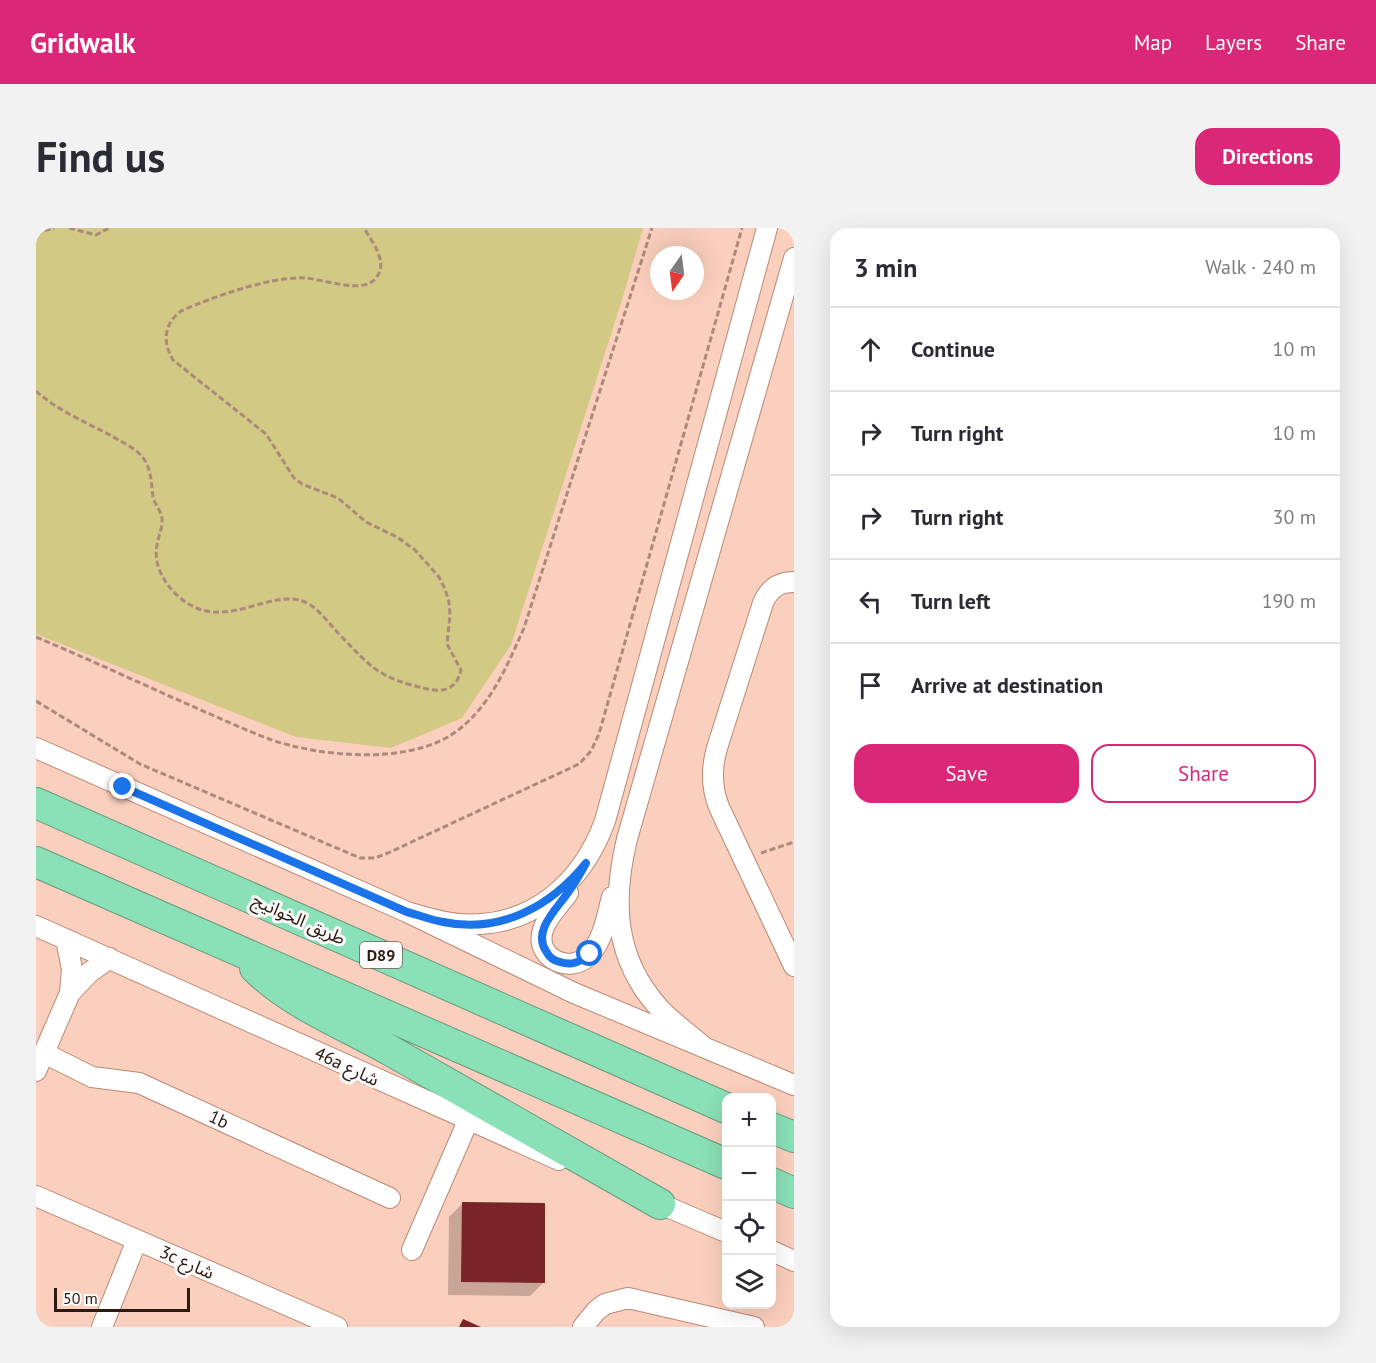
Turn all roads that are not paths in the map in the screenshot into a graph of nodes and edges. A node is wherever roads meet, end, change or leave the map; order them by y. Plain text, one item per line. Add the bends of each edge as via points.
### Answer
1 (767, 228) edge
2 (794, 258) edge
3 (794, 582) edge
4 (36, 748) edge
5 (36, 803) edge
6 (36, 862) edge
7 (586, 863) junction
8 (621, 866) junction
9 (407, 912) junction
10 (36, 927) edge
11 (66, 939) junction
12 (236, 949) junction
13 (110, 958) junction
14 (794, 966) edge
15 (70, 993) junction
16 (704, 1047) junction
17 (38, 1065) edge
18 (794, 1085) edge
19 (722, 1106) edge
20 (468, 1121) junction
21 (776, 1130) edge
22 (794, 1137) edge
23 (722, 1162) edge
24 (776, 1185) edge
25 (794, 1193) edge
26 (36, 1196) edge
27 (390, 1198) dead end
28 (660, 1204) junction
29 (722, 1230) edge
30 (138, 1240) junction
31 (412, 1250) dead end
32 (776, 1253) edge
33 (794, 1261) edge
34 (729, 1324) edge
35 (102, 1327) edge
36 (337, 1327) edge
37 (583, 1327) edge
38 (754, 1327) edge

1 - 7 street via 605,821
2 - 8 street
3 - 14 street via 774,588 763,603 712,772 719,807
4 - 9 street
5 - 19 highway, طريق الخوانيج / D89
6 - 12 highway
7 - 8 street via 550,916 542,935 546,952 561,963 574,964 595,947
7 - 9 street via 556,895 500,921 462,924
8 - 16 street via 618,909 626,952 658,1007
9 - 16 street via 574,993
10 - 11 street, 46a شارع
11 - 13 street, 46a شارع
11 - 15 street via 72,969
12 - 23 highway
12 - 28 highway via 274,986 299,1003 370,1039
13 - 15 street
13 - 20 street, 46a شارع
15 - 17 street
16 - 18 street
17 - 27 street, 1b via 128,1080 150,1088
20 - 28 street, 46a شارع
20 - 31 street
21 - 22 highway
24 - 25 highway
26 - 30 street, 3c شارع
28 - 29 street, 46a شارع
30 - 35 street
30 - 36 street, 3c شارع
32 - 33 street
34 - 37 street via 628,1298 606,1304
34 - 38 street

